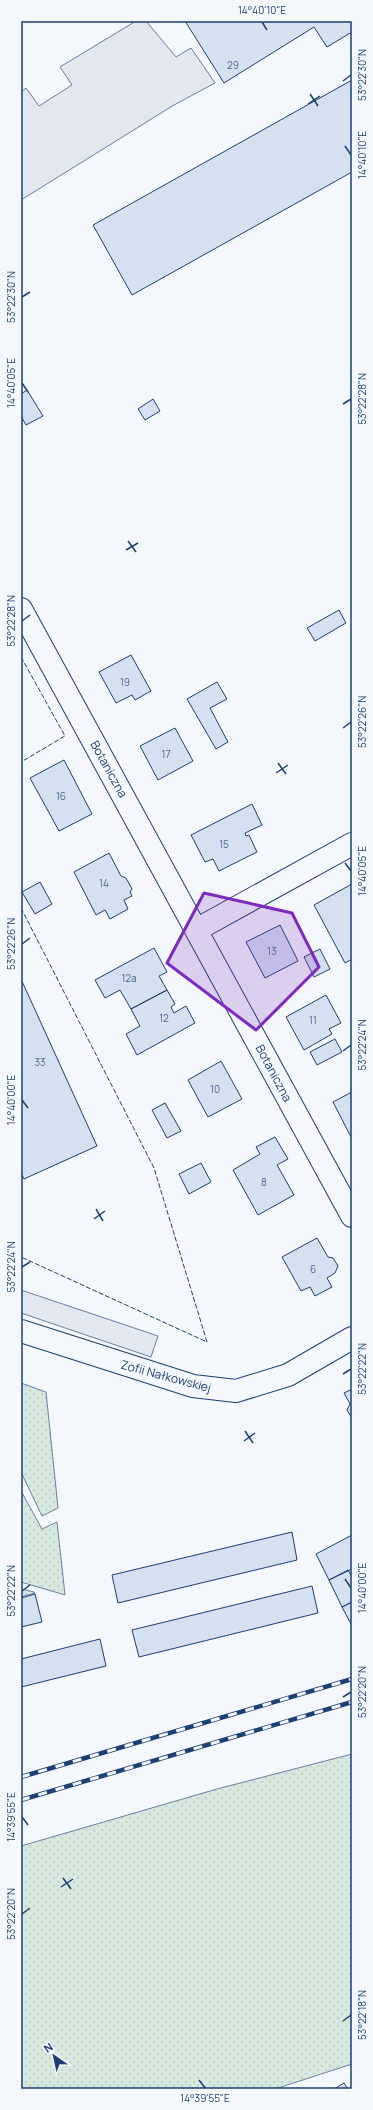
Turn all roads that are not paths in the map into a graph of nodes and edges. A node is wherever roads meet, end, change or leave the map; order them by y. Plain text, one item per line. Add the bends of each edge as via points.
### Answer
1 (21, 609) edge
2 (352, 844) edge
3 (196, 930) junction
4 (352, 1216) edge
5 (21, 1332) edge
6 (352, 1338) edge

1 - 3 street, Botaniczna
2 - 3 street
3 - 4 street, Botaniczna
5 - 6 street, Zofii Nałkowskiej via 193,1386 236,1391 288,1375

